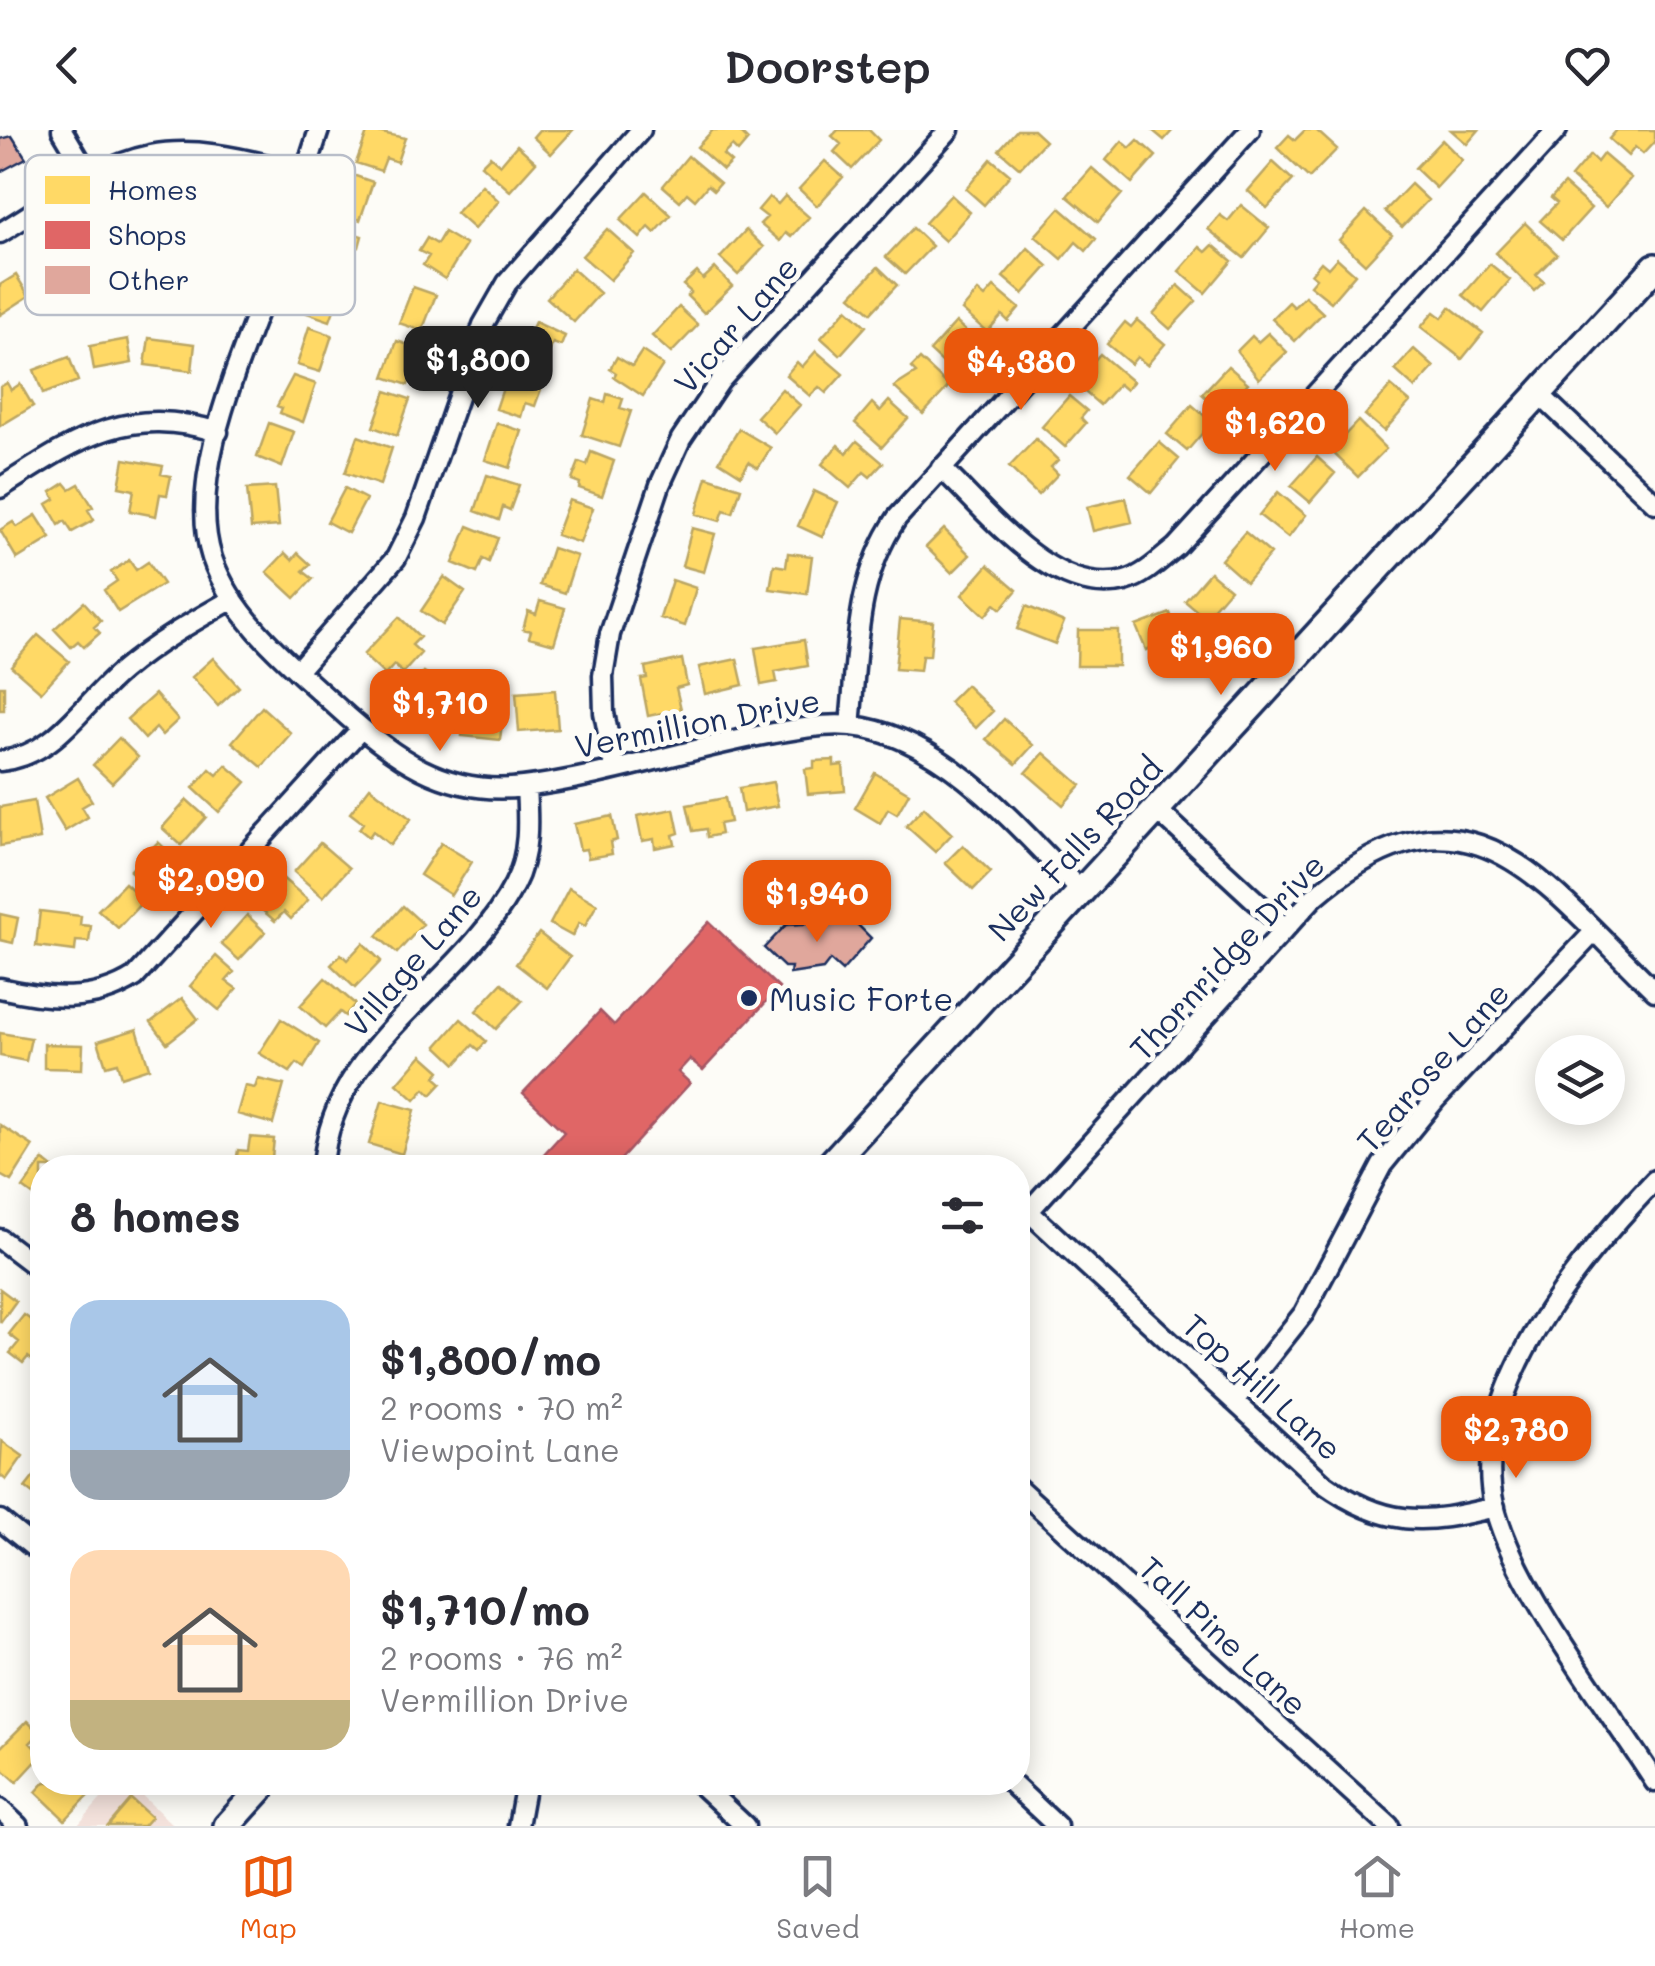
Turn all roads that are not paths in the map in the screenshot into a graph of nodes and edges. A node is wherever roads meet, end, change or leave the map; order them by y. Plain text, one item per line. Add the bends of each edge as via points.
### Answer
1 (62, 130) edge
2 (320, 130) edge
3 (641, 130) edge
4 (949, 130) edge
5 (1250, 130) edge
6 (1558, 130) edge
7 (77, 155) edge
8 (132, 155) edge
9 (247, 155) edge
10 (311, 155) edge
11 (25, 217) edge
12 (0, 233) edge
13 (1655, 266) edge
14 (257, 315) edge
15 (1538, 394) junction
16 (218, 432) junction
17 (941, 468) junction
18 (0, 488) edge
19 (1655, 503) edge
20 (233, 599) junction
21 (297, 671) junction
22 (850, 725) junction
23 (360, 729) junction
24 (0, 761) edge
25 (615, 768) junction
26 (526, 787) junction
27 (1155, 808) junction
28 (1079, 890) junction
29 (1285, 928) junction
30 (1594, 932) junction
31 (0, 988) edge
32 (1655, 991) edge
33 (325, 1155) edge
34 (839, 1155) edge
35 (1655, 1180) edge
36 (1030, 1209) edge
37 (1030, 1223) edge
38 (0, 1239) edge
39 (30, 1261) edge
40 (1234, 1400) junction
41 (1030, 1499) edge
42 (1495, 1507) junction
43 (0, 1520) edge
44 (30, 1544) edge
45 (1655, 1782) edge
46 (255, 1795) edge
47 (524, 1795) edge
48 (712, 1795) edge
49 (1024, 1795) edge
50 (0, 1809) edge
51 (18, 1826) edge
52 (228, 1826) edge
53 (518, 1826) edge
54 (744, 1826) edge
55 (1058, 1826) edge
56 (1389, 1826) edge

1 - 7 street
2 - 10 street, Vermillion Drive
3 - 21 street via 507,283 484,325 396,558
4 - 25 street, Vicar Lane via 720,381 681,438 610,634 604,713
5 - 17 street
6 - 17 street via 1188,534 1136,576 1088,580 1047,564
8 - 9 street via 176,146
11 - 12 street
13 - 15 main road, New Falls Road
14 - 16 street, Vermillion Drive
15 - 19 street
15 - 27 main road, New Falls Road
16 - 18 street via 165,420 122,424 80,440
16 - 20 street, Vermillion Drive via 204,508 212,558
17 - 22 street via 897,518 869,567
20 - 21 street, Vermillion Drive
20 - 24 street via 149,650 39,749
21 - 23 street, Vermillion Drive
22 - 25 street, Vermillion Drive via 767,734
22 - 28 street, Vermillion Drive via 924,748
23 - 26 street, Vermillion Drive via 435,778 487,790
23 - 31 street via 135,977 79,997
25 - 26 street, Vermillion Drive
26 - 33 street, Village Lane via 526,845 514,886 354,1073 329,1121
27 - 28 main road, New Falls Road
27 - 29 street
28 - 34 main road, New Falls Road
29 - 30 street, Thornridge Drive via 1368,855 1390,844 1433,838 1500,852
29 - 36 street, Thornridge Drive
30 - 32 street, Thornridge Drive
30 - 40 street, Tearose Lane via 1382,1165 1304,1313
35 - 42 street via 1570,1276 1524,1353 1500,1414
37 - 40 street, Top Hill Lane
38 - 39 street
40 - 42 street, Top Hill Lane via 1323,1483 1363,1510 1414,1519
41 - 56 street, Tall Pine Lane
42 - 45 street via 1518,1564
43 - 44 street
46 - 52 main road
47 - 53 street
48 - 54 street
49 - 55 street
50 - 51 street

